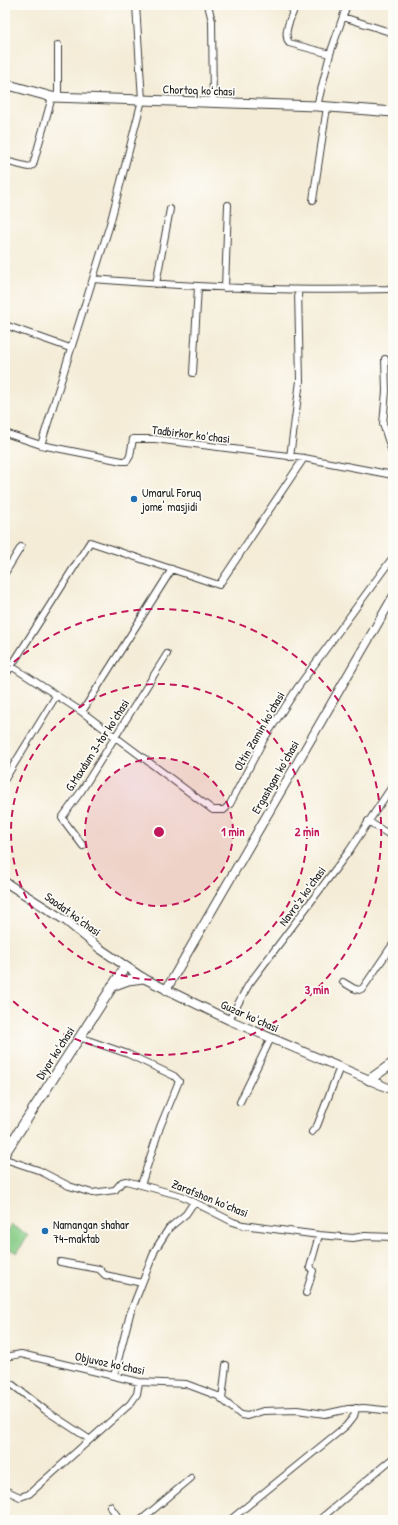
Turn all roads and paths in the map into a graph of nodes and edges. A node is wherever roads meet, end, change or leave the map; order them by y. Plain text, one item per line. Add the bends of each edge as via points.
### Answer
1 (6, 5) edge
2 (136, 5) edge
3 (208, 5) edge
4 (296, 5) edge
5 (347, 5) edge
6 (5, 10) edge
7 (343, 17) junction
8 (393, 33) edge
9 (58, 45) dead end
10 (330, 54) junction
11 (5, 84) edge
12 (55, 97) junction
13 (142, 100) junction
14 (213, 102) junction
15 (317, 106) junction
16 (327, 106) junction
17 (393, 112) edge
18 (5, 162) edge
19 (313, 200) dead end
20 (228, 205) dead end
21 (170, 209) dead end
22 (93, 279) junction
23 (156, 284) junction
24 (393, 285) edge
25 (198, 287) junction
26 (225, 288) junction
27 (298, 290) junction
28 (5, 325) edge
29 (70, 348) junction
30 (385, 359) dead end
31 (193, 373) dead end
32 (5, 433) edge
33 (41, 445) junction
34 (393, 455) edge
35 (290, 457) junction
36 (304, 458) junction
37 (393, 475) edge
38 (21, 547) dead end
39 (393, 558) edge
40 (172, 569) junction
41 (5, 573) edge
42 (393, 597) edge
43 (167, 654) dead end
44 (5, 662) edge
45 (11, 666) junction
46 (5, 676) edge
47 (56, 696) junction
48 (82, 712) junction
49 (116, 737) junction
50 (5, 779) edge
51 (393, 785) edge
52 (368, 821) junction
53 (393, 837) edge
54 (83, 846) dead end
55 (5, 882) edge
56 (393, 944) edge
57 (125, 967) junction
58 (143, 978) junction
59 (344, 982) dead end
60 (112, 986) junction
61 (166, 990) junction
62 (229, 1020) junction
63 (79, 1038) junction
64 (271, 1038) junction
65 (393, 1063) edge
66 (340, 1067) junction
67 (369, 1080) junction
68 (393, 1090) edge
69 (240, 1102) dead end
70 (312, 1132) dead end
71 (5, 1153) edge
72 (5, 1159) edge
73 (141, 1185) junction
74 (194, 1202) junction
75 (319, 1236) junction
76 (393, 1237) edge
77 (60, 1262) dead end
78 (142, 1283) junction
79 (306, 1293) dead end
80 (5, 1357) edge
81 (226, 1365) dead end
82 (114, 1376) junction
83 (5, 1379) edge
84 (139, 1382) junction
85 (222, 1399) junction
86 (356, 1408) junction
87 (393, 1411) edge
88 (89, 1439) junction
89 (393, 1458) edge
90 (191, 1478) dead end
91 (8, 1492) edge
92 (5, 1499) edge
93 (110, 1506) dead end
94 (120, 1520) edge
95 (140, 1520) edge
96 (230, 1520) edge
97 (319, 1520) edge

1 - 6 street
2 - 13 street
3 - 14 street via 212,21
4 - 10 street via 287,28 288,40 293,45
5 - 7 street
7 - 8 street
7 - 10 street
9 - 12 street
10 - 15 street
11 - 12 main road, Chortoq koʻchasi
12 - 13 main road, Chortoq koʻchasi
12 - 18 street via 33,165 30,167
13 - 14 main road, Chortoq koʻchasi
13 - 22 street
14 - 15 main road, Chortoq koʻchasi
15 - 16 main road, Chortoq koʻchasi
16 - 17 main road, Chortoq koʻchasi
16 - 19 street
20 - 26 street
21 - 23 street
22 - 23 street
22 - 29 street
23 - 25 street
24 - 27 street via 389,289
25 - 26 street
25 - 31 street
26 - 27 street
27 - 35 street via 300,381
28 - 29 street
29 - 33 street
30 - 34 street via 383,424
32 - 33 street, Tadbirkor koʻchasi
33 - 35 street, Tadbirkor koʻchasi via 122,461 127,461 130,456 133,439 154,439
35 - 36 street, Tadbirkor koʻchasi
36 - 37 street, Tadbirkor koʻchasi
36 - 40 street via 219,585
38 - 41 street
39 - 49 street, Oltin Zamin koʻchasi via 298,687 264,739 230,804 224,810 213,810
40 - 45 street via 90,542
40 - 48 street
42 - 61 street, Ergashgan koʻchasi
43 - 49 street, G.Maxdum 3-tor koʻchasi
44 - 45 street
45 - 46 street
45 - 47 street
47 - 48 street
47 - 50 street
48 - 49 street
49 - 54 street, G.Maxdum 3-tor koʻchasi via 62,818
51 - 52 street, Navroʻz koʻchasi
52 - 53 street
52 - 62 street, Navroʻz koʻchasi via 349,851 248,984
55 - 57 street, Saodat koʻchasi via 66,921
56 - 59 street via 363,988 359,990
57 - 58 street, Guzar koʻchasi
57 - 60 main road, Diyor koʻchasi
58 - 60 main road
58 - 61 street, Guzar koʻchasi
60 - 63 main road, Diyor koʻchasi
61 - 62 street, Guzar koʻchasi
62 - 64 street, Guzar koʻchasi
63 - 71 main road, Diyor koʻchasi
63 - 73 street via 128,1054 174,1076 179,1081 160,1127
64 - 66 street, Guzar koʻchasi
64 - 69 street
65 - 67 main road
66 - 67 street, Guzar koʻchasi
66 - 70 street via 317,1126
67 - 68 street, Guzar koʻchasi
72 - 73 street, Zarafshon koʻchasi via 92,1193 115,1190 126,1181
73 - 74 street, Zarafshon koʻchasi via 182,1196
74 - 75 street, Zarafshon koʻchasi via 243,1225
74 - 78 street via 186,1214 169,1228 155,1250
75 - 76 street, Zarafshon koʻchasi
75 - 79 street via 311,1262 310,1267 313,1271
77 - 78 street via 99,1269 105,1275
78 - 82 street via 130,1314
80 - 82 street, Objuvoz koʻchasi via 21,1354
81 - 85 street
82 - 84 street, Objuvoz koʻchasi
83 - 88 street
84 - 85 street, Objuvoz koʻchasi via 186,1384
84 - 88 street via 135,1398
85 - 86 street, Objuvoz koʻchasi via 241,1415 247,1416 263,1411 297,1410 325,1414
86 - 87 street, Objuvoz koʻchasi
86 - 96 street via 354,1416 346,1426
88 - 91 street via 29,1494 20,1497
89 - 97 street
90 - 95 street
91 - 92 street
93 - 94 street

